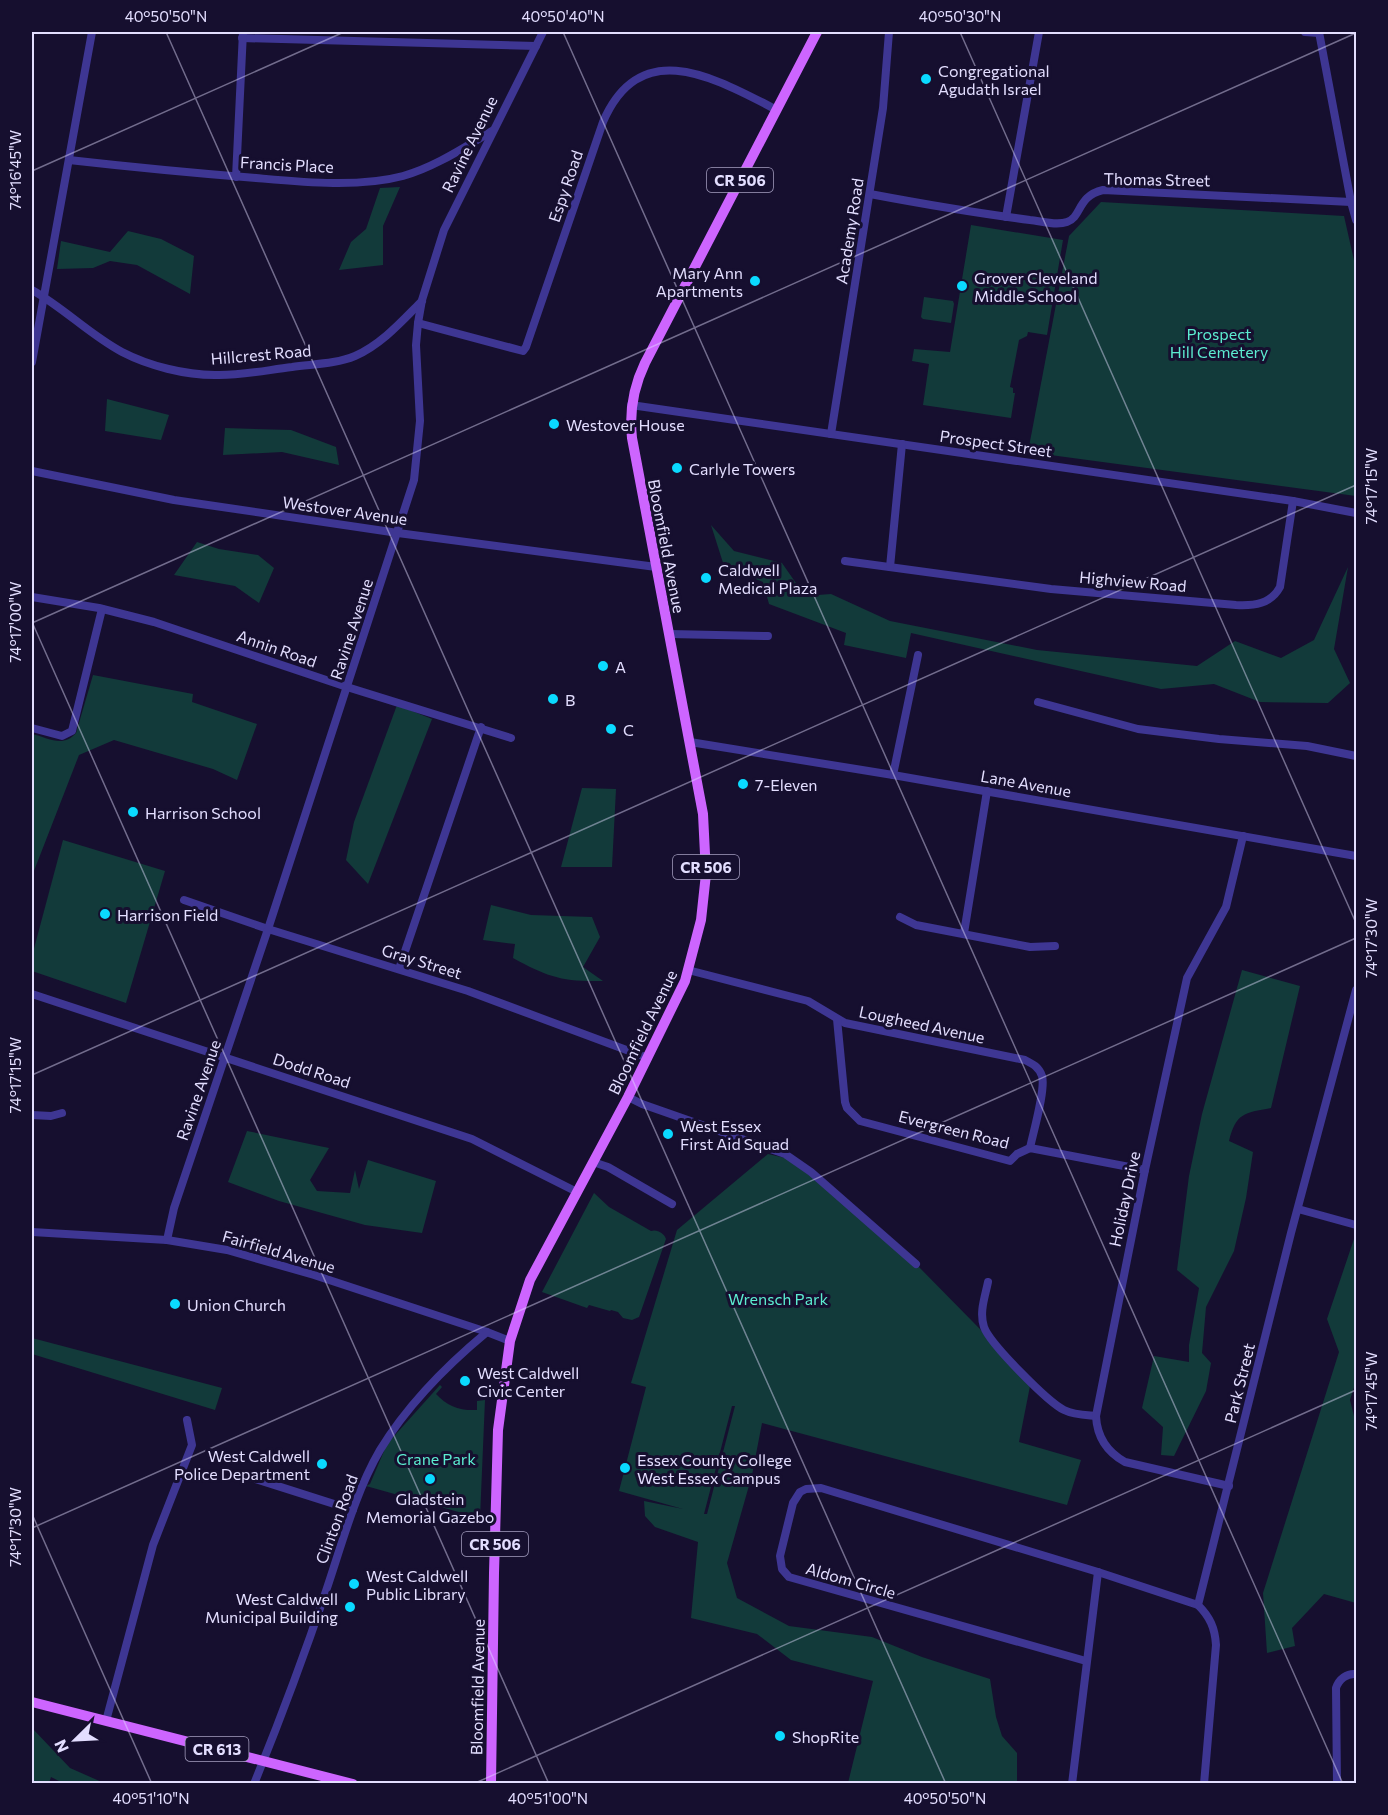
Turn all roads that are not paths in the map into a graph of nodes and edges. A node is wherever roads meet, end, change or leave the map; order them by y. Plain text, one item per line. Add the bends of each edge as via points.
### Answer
1 (92, 32) edge
2 (543, 32) edge
3 (817, 32) edge
4 (889, 32) edge
5 (1039, 32) edge
6 (1305, 32) edge
7 (1319, 32) edge
8 (242, 35) edge
9 (536, 46) junction
10 (777, 110) junction
11 (493, 130) junction
12 (69, 160) junction
13 (236, 177) junction
14 (870, 194) junction
15 (1351, 202) junction
16 (1006, 217) junction
17 (1356, 220) edge
18 (32, 290) edge
19 (44, 297) junction
20 (422, 300) junction
21 (418, 323) junction
22 (32, 363) edge
23 (631, 405) junction
24 (831, 434) junction
25 (902, 444) junction
26 (32, 471) edge
27 (1293, 501) junction
28 (1356, 513) edge
29 (398, 533) junction
30 (845, 561) dead end
31 (656, 567) junction
32 (890, 567) junction
33 (32, 597) edge
34 (102, 609) junction
35 (669, 634) junction
36 (768, 636) dead end
37 (918, 656) dead end
38 (347, 687) junction
39 (1038, 702) dead end
40 (481, 727) junction
41 (32, 728) edge
42 (511, 738) dead end
43 (690, 742) junction
44 (1356, 756) edge
45 (893, 774) junction
46 (987, 791) junction
47 (1243, 836) junction
48 (1356, 856) edge
49 (184, 900) dead end
50 (900, 917) dead end
51 (268, 929) junction
52 (964, 933) junction
53 (1055, 946) dead end
54 (399, 969) junction
55 (688, 970) junction
56 (1356, 990) edge
57 (32, 994) edge
58 (837, 1018) junction
59 (225, 1057) junction
60 (648, 1058) junction
61 (628, 1097) junction
62 (62, 1113) dead end
63 (32, 1114) edge
64 (1030, 1148) junction
65 (593, 1162) junction
66 (1145, 1170) junction
67 (577, 1192) junction
68 (672, 1204) dead end
69 (1298, 1209) junction
70 (1356, 1225) edge
71 (32, 1232) edge
72 (167, 1240) junction
73 (916, 1263) dead end
74 (988, 1282) dead end
75 (487, 1332) junction
76 (510, 1341) junction
77 (1096, 1416) junction
78 (187, 1420) dead end
79 (243, 1475) dead end
80 (1229, 1486) junction
81 (353, 1510) junction
82 (1098, 1572) junction
83 (1198, 1605) junction
84 (1086, 1661) junction
85 (1356, 1674) edge
86 (32, 1702) edge
87 (106, 1721) junction
88 (263, 1761) junction
89 (254, 1784) edge
90 (353, 1784) edge
91 (491, 1784) edge
92 (1072, 1784) edge
93 (1204, 1784) edge
94 (1337, 1784) edge

1 - 12 street
2 - 9 street, Ravine Avenue
3 - 10 main road, Bloomfield Avenue / CR 506
4 - 14 street, Academy Road
5 - 16 street
6 - 7 street
7 - 15 street
8 - 9 street
8 - 13 street
9 - 11 street, Ravine Avenue
10 - 21 street, Espy Road via 690,71 666,70 636,81 617,96 603,122 523,351
10 - 23 main road, Bloomfield Avenue / CR 506 via 645,363
11 - 13 street, Francis Place via 435,165 403,176 381,180 292,181
11 - 20 street, Ravine Avenue via 444,230
12 - 13 street, Francis Place
12 - 19 street
14 - 16 street, Thomas Street
14 - 24 street, Academy Road
15 - 16 street, Thomas Street via 1103,190 1085,198 1068,222
15 - 17 street
18 - 19 street, Hillcrest Road
19 - 20 street, Hillcrest Road via 123,352 172,369 217,375 353,357 389,333
19 - 22 street
20 - 21 street, Ravine Avenue
21 - 29 street, Ravine Avenue via 418,450 414,480
23 - 24 street, Prospect Street
23 - 31 main road, Bloomfield Avenue / CR 506 via 632,438
24 - 25 street, Prospect Street
25 - 27 street, Prospect Street
25 - 32 street
26 - 29 street, Westover Avenue via 174,500
27 - 28 street, Prospect Street
27 - 32 street, Highview Road via 1280,587 1276,595 1258,604 1051,589
29 - 31 street, Westover Avenue
29 - 38 street, Ravine Avenue
30 - 32 street, Highview Road
31 - 35 main road, Bloomfield Avenue / CR 506
33 - 34 street, Annin Road
34 - 38 street, Annin Road via 154,622
34 - 41 street via 72,731 62,736
35 - 36 street
35 - 43 main road, Bloomfield Avenue / CR 506
37 - 45 street
38 - 40 street, Annin Road
38 - 51 street, Ravine Avenue
39 - 44 street via 1138,729 1307,746
40 - 42 street, Annin Road
40 - 54 street
43 - 45 street, Lane Avenue
43 - 55 main road, Bloomfield Avenue / CR 506 via 706,854 701,920
45 - 46 street, Lane Avenue
46 - 47 street, Lane Avenue
46 - 52 street
47 - 48 street, Lane Avenue
47 - 66 street, Holiday Drive via 1226,907 1187,978
49 - 51 street, Gray Street
50 - 52 street
51 - 54 street, Gray Street
51 - 59 street, Ravine Avenue
52 - 53 street via 1030,947
54 - 60 street, Gray Street
55 - 58 street, Lougheed Avenue via 808,1001
55 - 60 main road, Bloomfield Avenue / CR 506
56 - 69 street, Park Street
57 - 59 street, Dodd Road
58 - 64 street, Evergreen Road via 845,1102 860,1121 1010,1161
58 - 64 street, Lougheed Avenue via 857,1026 1033,1064 1043,1082
59 - 67 street, Dodd Road via 472,1139
59 - 72 street, Ravine Avenue
60 - 61 main road, Bloomfield Avenue / CR 506
61 - 65 main road, Bloomfield Avenue / CR 506
61 - 73 street via 785,1154
62 - 63 street
64 - 66 street, Evergreen Road
65 - 67 main road, Bloomfield Avenue / CR 506
65 - 68 street
66 - 77 street, Holiday Drive
67 - 76 main road, Bloomfield Avenue / CR 506 via 530,1280
69 - 70 street
69 - 80 street, Park Street
71 - 72 street, Fairfield Avenue
72 - 75 street, Fairfield Avenue via 249,1256
74 - 77 street via 981,1314 992,1342 1054,1404 1072,1413
75 - 76 street, Fairfield Avenue
75 - 81 street, Clinton Road via 437,1377 397,1424 372,1466
76 - 91 main road, Bloomfield Avenue / CR 506 via 498,1430
77 - 80 street, Holiday Drive via 1102,1442 1125,1462
78 - 87 street via 192,1445 153,1545
79 - 81 street
80 - 83 street, Park Street
81 - 88 street, Clinton Road via 302,1662
82 - 83 street
82 - 84 street
82 - 84 street, Aldom Circle via 813,1487 795,1497 780,1556 784,1574 800,1582
83 - 93 street via 1213,1626 1216,1645
84 - 92 street
85 - 94 street via 1341,1678 1336,1688
86 - 87 main road, CR 613
87 - 88 main road, CR 613
88 - 89 street, Clinton Road
88 - 90 main road, CR 613

